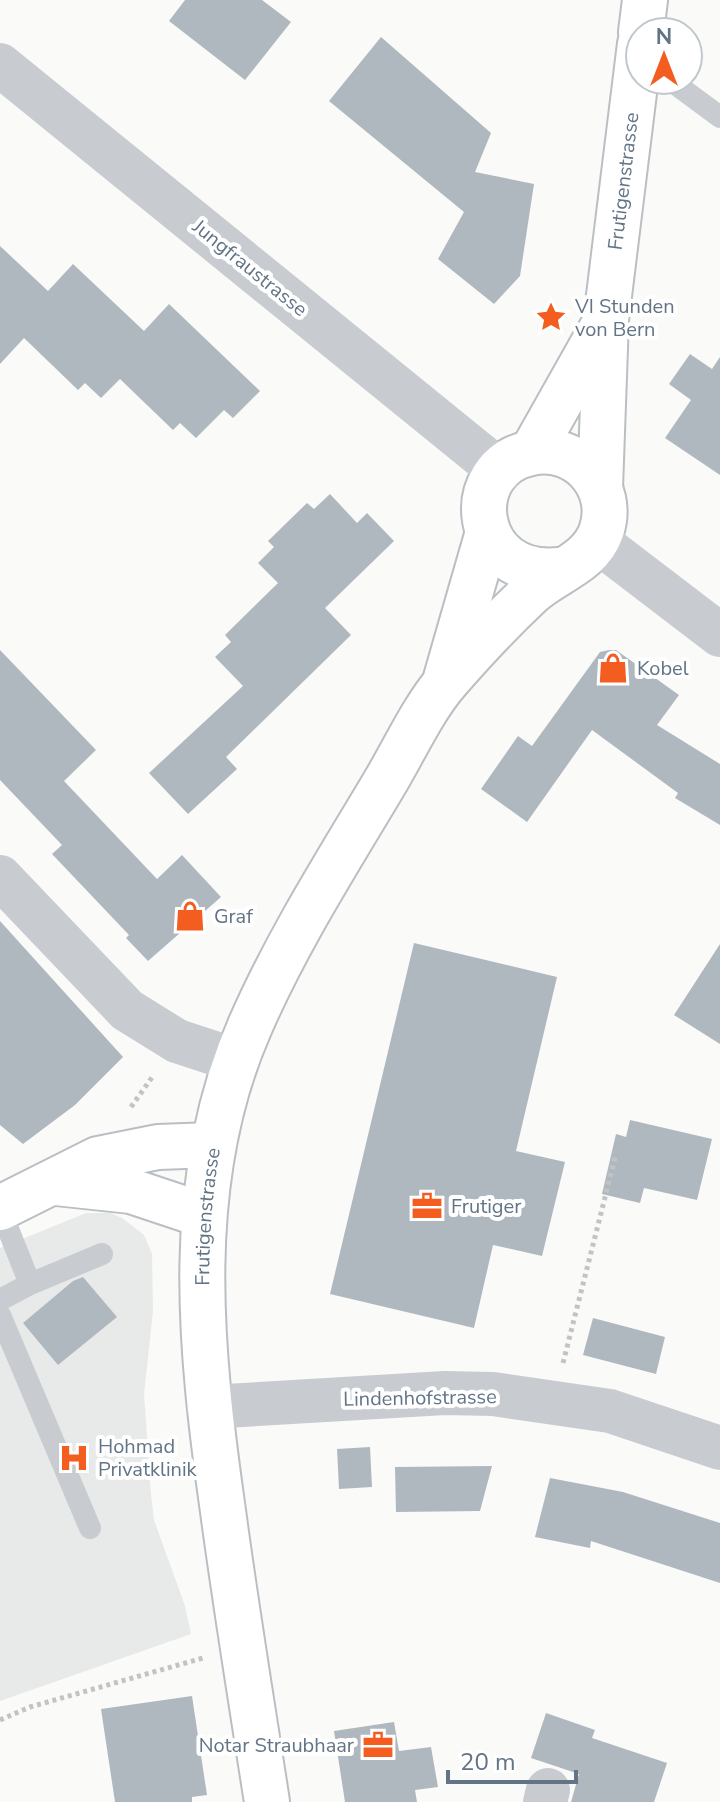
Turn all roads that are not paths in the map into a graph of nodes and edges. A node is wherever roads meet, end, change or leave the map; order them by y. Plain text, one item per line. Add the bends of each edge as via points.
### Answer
1 (0, 65) edge
2 (640, 96) edge
3 (695, 96) edge
4 (720, 117) edge
5 (606, 320) junction
6 (516, 462) junction
7 (600, 488) junction
8 (488, 532) junction
9 (597, 541) junction
10 (559, 570) junction
11 (720, 635) edge
12 (444, 684) junction
13 (0, 877) edge
14 (235, 1060) junction
15 (212, 1145) junction
16 (56, 1183) junction
17 (0, 1208) edge
18 (203, 1215) junction
19 (102, 1254) dead end
20 (30, 1284) junction
21 (0, 1300) edge
22 (0, 1315) edge
23 (209, 1407) junction
24 (720, 1448) edge
25 (90, 1528) dead end
26 (267, 1802) edge

1 - 6 street, Jungfraustrasse
2 - 5 main road, Frutigenstrasse
3 - 4 lane
5 - 6 main road, Frutigenstrasse
5 - 7 main road, Frutigenstrasse
6 - 7 main road via 549,451 580,462
6 - 8 main road via 485,500
7 - 9 main road via 605,515
8 - 10 main road via 516,564 530,570
8 - 12 main road, Frutigenstrasse
9 - 10 main road via 581,559
9 - 11 street
10 - 12 main road, Frutigenstrasse
12 - 14 main road, Frutigenstrasse via 311,907
13 - 14 street via 127,1010 177,1041
14 - 15 main road, Frutigenstrasse
15 - 16 main road via 158,1147 98,1159
15 - 18 main road, Frutigenstrasse
16 - 17 main road
16 - 18 main road via 131,1191
17 - 20 lane
18 - 23 main road, Frutigenstrasse
19 - 20 lane
20 - 21 lane
22 - 25 lane
23 - 24 street, Lindenhofstrasse via 493,1394 642,1420
23 - 26 main road, Frutigenstrasse

